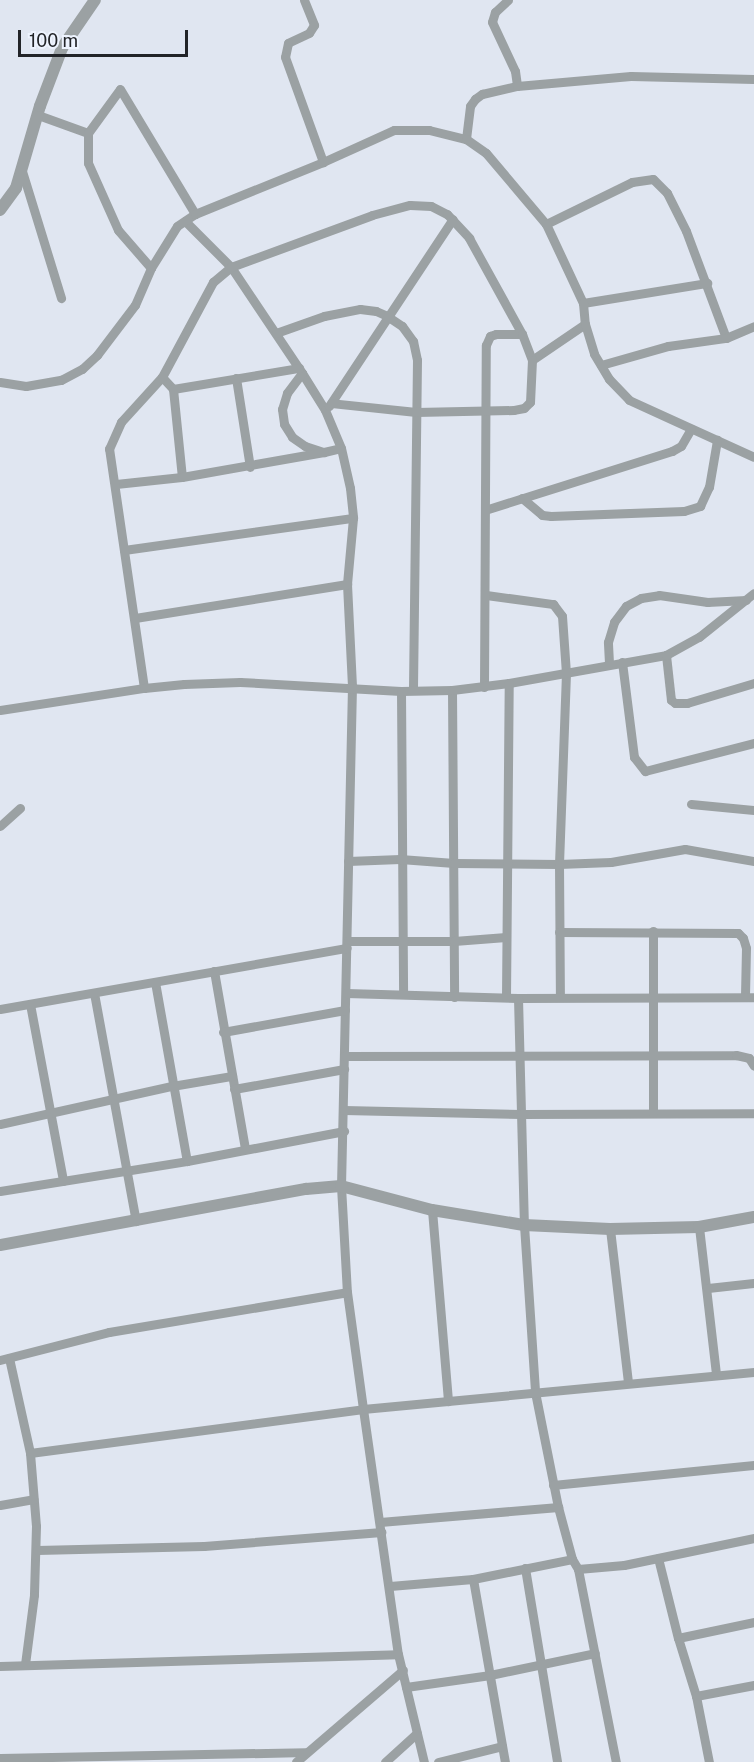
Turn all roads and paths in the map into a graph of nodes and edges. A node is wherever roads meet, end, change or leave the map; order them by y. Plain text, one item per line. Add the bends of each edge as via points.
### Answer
1 (95, 0) edge
2 (304, 0) edge
3 (508, 0) edge
4 (754, 79) edge
5 (517, 86) junction
6 (38, 115) junction
7 (88, 133) junction
8 (466, 139) junction
9 (323, 162) junction
10 (21, 171) junction
11 (0, 210) edge
12 (195, 214) junction
13 (453, 219) junction
14 (185, 221) junction
15 (546, 224) junction
16 (231, 267) junction
17 (151, 268) junction
18 (707, 283) junction
19 (62, 298) dead end
20 (583, 303) junction
21 (387, 316) junction
22 (585, 324) junction
23 (754, 326) edge
24 (276, 333) junction
25 (522, 334) junction
26 (726, 338) junction
27 (532, 360) junction
28 (601, 365) junction
29 (301, 370) junction
30 (162, 377) junction
31 (236, 378) junction
32 (0, 382) edge
33 (173, 389) junction
34 (328, 407) junction
35 (486, 410) junction
36 (416, 412) junction
37 (691, 429) junction
38 (717, 441) junction
39 (340, 448) junction
40 (324, 452) junction
41 (754, 457) edge
42 (250, 467) junction
43 (182, 477) junction
44 (116, 484) junction
45 (522, 498) junction
46 (485, 510) junction
47 (353, 518) junction
48 (124, 550) junction
49 (347, 585) junction
50 (754, 593) edge
51 (486, 595) junction
52 (746, 600) junction
53 (135, 618) junction
54 (666, 655) junction
55 (622, 662) junction
56 (609, 663) junction
57 (566, 673) junction
58 (508, 683) junction
59 (754, 683) edge
60 (352, 686) junction
61 (484, 687) junction
62 (144, 688) junction
63 (413, 688) junction
64 (401, 690) junction
65 (452, 690) junction
66 (1, 712) edge
67 (754, 743) edge
68 (691, 804) dead end
69 (20, 808) dead end
70 (754, 810) edge
71 (0, 826) edge
72 (400, 859) junction
73 (348, 861) junction
74 (754, 861) edge
75 (454, 863) junction
76 (507, 863) junction
77 (559, 864) junction
78 (653, 931) junction
79 (559, 932) junction
80 (506, 938) junction
81 (402, 941) junction
82 (454, 941) junction
83 (347, 945) junction
84 (214, 971) junction
85 (155, 982) junction
86 (94, 993) junction
87 (346, 993) junction
88 (403, 994) junction
89 (454, 997) junction
90 (506, 997) junction
91 (560, 997) junction
92 (749, 997) edge
93 (518, 998) junction
94 (653, 999) junction
95 (30, 1004) junction
96 (0, 1009) edge
97 (345, 1010) junction
98 (223, 1032) junction
99 (652, 1054) junction
100 (345, 1056) junction
101 (519, 1057) junction
102 (754, 1066) edge
103 (344, 1069) junction
104 (232, 1076) junction
105 (172, 1086) junction
106 (234, 1089) junction
107 (112, 1099) junction
108 (344, 1110) junction
109 (653, 1113) junction
110 (754, 1113) edge
111 (50, 1114) junction
112 (521, 1114) junction
113 (0, 1124) edge
114 (344, 1131) junction
115 (245, 1148) junction
116 (187, 1161) junction
117 (128, 1171) junction
118 (63, 1181) junction
119 (341, 1186) junction
120 (0, 1191) edge
121 (432, 1210) junction
122 (754, 1217) edge
123 (136, 1221) junction
124 (524, 1225) junction
125 (699, 1227) junction
126 (610, 1229) junction
127 (0, 1245) edge
128 (754, 1283) edge
129 (708, 1288) junction
130 (347, 1292) junction
131 (4, 1359) edge
132 (754, 1372) edge
133 (716, 1375) junction
134 (628, 1383) junction
135 (535, 1392) junction
136 (448, 1401) junction
137 (363, 1409) junction
138 (30, 1453) junction
139 (754, 1465) edge
140 (553, 1485) junction
141 (33, 1499) junction
142 (0, 1505) edge
143 (558, 1507) junction
144 (380, 1527) junction
145 (754, 1538) edge
146 (37, 1550) junction
147 (658, 1558) junction
148 (572, 1559) junction
149 (525, 1568) junction
150 (578, 1569) junction
151 (473, 1580) junction
152 (390, 1586) junction
153 (754, 1622) edge
154 (678, 1638) junction
155 (596, 1653) junction
156 (398, 1654) junction
157 (25, 1664) junction
158 (541, 1664) junction
159 (0, 1666) edge
160 (403, 1670) junction
161 (490, 1675) junction
162 (754, 1685) edge
163 (406, 1687) junction
164 (696, 1696) junction
165 (417, 1733) junction
166 (502, 1746) junction
167 (306, 1752) junction
168 (0, 1758) edge
169 (296, 1762) edge
170 (386, 1762) edge
171 (424, 1762) edge
172 (438, 1762) edge
173 (505, 1762) edge
174 (557, 1762) edge
175 (616, 1762) edge
176 (709, 1762) edge

1 - 6 street via 62,48
2 - 9 street via 314,25 309,33 288,44 285,57
3 - 5 street via 495,12 492,22 515,71
4 - 5 street via 631,76
5 - 8 street via 475,99 470,106
6 - 7 street
6 - 10 street
7 - 12 street via 120,89
7 - 17 street via 88,163 118,230
8 - 9 street via 429,130 394,130
8 - 15 street via 486,153
9 - 12 street
10 - 11 street via 16,188
10 - 19 street
12 - 14 street
13 - 16 street via 431,206 410,205
13 - 21 street
13 - 25 street via 469,238
14 - 16 street
14 - 17 street via 177,226
15 - 18 street via 632,182 653,179 668,193
15 - 20 street
16 - 24 street
16 - 30 street via 213,282
17 - 32 street via 135,305 82,369 61,380 26,386
18 - 20 street
18 - 26 street
20 - 22 street
21 - 24 street via 360,309 324,316
21 - 34 street
21 - 36 street via 402,326 413,341 417,360
22 - 27 street
22 - 28 street
23 - 26 street
24 - 29 street
25 - 27 street
25 - 35 street via 502,333 487,340
26 - 28 street via 668,346
27 - 35 street via 530,402 514,410
28 - 37 street via 629,400
29 - 31 street
29 - 34 street
29 - 40 street via 287,393 282,410 285,424 292,437
30 - 33 street
30 - 44 street via 121,422 111,441
31 - 33 street
31 - 42 street
33 - 43 street
34 - 36 street
34 - 39 street
35 - 36 street
35 - 46 street
36 - 63 street
37 - 38 street
37 - 45 street via 681,446 672,451
38 - 41 street
38 - 45 street via 708,488 700,506 684,511 551,516 542,515
39 - 40 street
39 - 47 street
40 - 42 street
42 - 43 street
43 - 44 street
44 - 48 street
45 - 46 street
46 - 51 street
47 - 48 street
47 - 49 street
48 - 53 street
49 - 53 street
49 - 60 street
50 - 52 street
51 - 57 street via 556,606 562,616
51 - 61 street
52 - 54 street via 699,637
52 - 56 street via 690,601 659,595 641,598 626,606 615,622 608,642
53 - 62 street
54 - 55 street
54 - 59 street via 671,700 675,703
55 - 56 street
55 - 67 street via 634,757 645,771
56 - 57 street
57 - 58 street
57 - 77 street
58 - 61 street
58 - 76 street
60 - 62 street via 240,682
60 - 64 street
60 - 73 street
61 - 65 street
62 - 66 street
63 - 64 street
63 - 65 street
64 - 72 street
65 - 75 street
68 - 70 street
69 - 71 street
72 - 73 street
72 - 75 street
72 - 81 street
73 - 83 street
74 - 77 street via 685,849 611,862
75 - 76 street
75 - 82 street
76 - 77 street
76 - 80 street
77 - 79 street
78 - 79 street
78 - 92 street via 741,934 746,948
78 - 94 street
79 - 91 street
80 - 82 street
80 - 90 street
81 - 82 street
81 - 83 street
81 - 88 street
82 - 89 street
83 - 84 street
83 - 87 street
84 - 85 street
84 - 98 street
85 - 86 street
85 - 105 street
86 - 95 street
86 - 107 street
87 - 88 street
87 - 97 street
88 - 89 street
89 - 90 street
90 - 93 street
91 - 93 street
91 - 94 street
92 - 94 street
93 - 101 street
94 - 99 street
95 - 96 street
95 - 111 street
97 - 98 street
97 - 100 street
98 - 104 street
99 - 101 street
99 - 102 street via 741,1055
99 - 109 street
100 - 101 street
100 - 103 street
101 - 112 street
103 - 106 street
103 - 108 street
104 - 105 street
104 - 106 street
105 - 107 street
105 - 116 street
106 - 115 street
107 - 111 street
107 - 117 street
108 - 112 street
108 - 114 street
109 - 110 street
109 - 112 street
111 - 113 street
111 - 118 street
112 - 124 street
114 - 115 street
114 - 119 street
115 - 116 street
116 - 117 street
117 - 118 street
117 - 123 street
118 - 120 street
119 - 121 street
119 - 123 street
119 - 130 street
121 - 124 street
121 - 136 street
122 - 125 street
123 - 127 street
124 - 126 street
124 - 135 street
125 - 126 street
125 - 129 street
126 - 134 street
128 - 129 street
129 - 133 street
130 - 131 street via 109,1332
130 - 137 street
131 - 138 street
132 - 133 street
133 - 134 street
134 - 135 street
135 - 136 street
135 - 140 street
136 - 137 street
137 - 138 street
137 - 144 street
138 - 141 street
139 - 140 street
140 - 143 street
141 - 142 street
141 - 146 street
143 - 144 street
143 - 148 street
144 - 146 street via 216,1545
144 - 152 street
145 - 147 street
146 - 157 street
147 - 150 street
147 - 154 street
148 - 149 street
148 - 150 street
149 - 151 street
149 - 158 street
150 - 155 street
151 - 152 street
151 - 161 street
152 - 156 street
153 - 154 street
154 - 164 street
155 - 158 street
155 - 175 street
156 - 157 street
156 - 160 street
157 - 159 street
158 - 161 street
158 - 174 street
160 - 163 street
160 - 167 street
161 - 163 street
161 - 166 street
162 - 164 street
163 - 165 street
164 - 176 street
165 - 170 street
165 - 171 street
166 - 172 street
166 - 173 street
167 - 168 street
167 - 169 street

